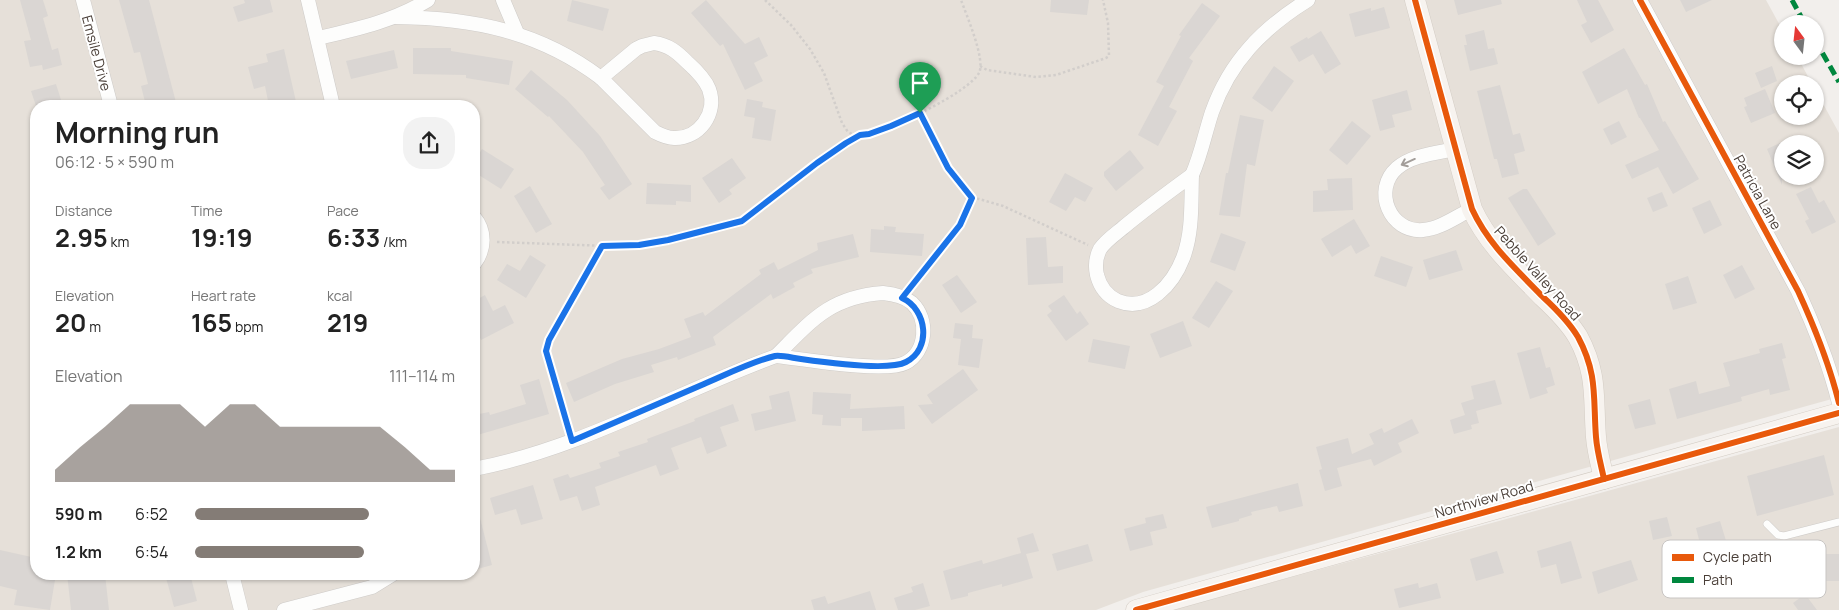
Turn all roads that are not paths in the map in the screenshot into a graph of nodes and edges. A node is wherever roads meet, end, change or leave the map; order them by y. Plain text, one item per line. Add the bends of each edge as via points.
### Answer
1 (83, 0) edge
2 (308, 0) edge
3 (428, 0) edge
4 (503, 0) edge
5 (1308, 0) edge
6 (1415, 0) edge
7 (1640, 0) edge
8 (396, 17) junction
9 (517, 33) junction
10 (318, 38) junction
11 (600, 78) junction
12 (109, 100) edge
13 (332, 100) edge
14 (1455, 149) junction
15 (1192, 175) junction
16 (1472, 209) junction
17 (480, 226) edge
18 (480, 255) edge
19 (776, 356) junction
20 (1839, 403) edge
21 (1839, 413) edge
22 (480, 468) edge
23 (1604, 479) junction
24 (1839, 522) edge
25 (1767, 524) dead end
26 (234, 580) edge
27 (383, 580) edge
28 (241, 610) edge
29 (284, 610) edge
30 (1136, 610) edge

1 - 12 street, Emsile Drive
2 - 10 street
3 - 8 street
4 - 9 street
5 - 15 street via 1269,27 1230,74 1213,110
6 - 14 street, Pebble Valley Road
7 - 20 street, Patricia Lane via 1798,291 1829,365
8 - 9 street via 468,22
8 - 10 street
9 - 11 street via 569,56
10 - 13 street
11 - 11 street via 645,123 664,136 674,138 692,134 710,113 711,97 705,81 676,51 663,44 642,46
14 - 16 street, Pebble Valley Road
14 -> 16 street via 1410,160 1398,168 1385,191 1388,209 1396,221 1408,229 1422,230 1434,228
15 - 15 street via 1130,222 1100,250 1096,272 1099,281 1116,300 1132,304 1149,301 1176,273 1183,258 1190,220
16 - 23 street, Pebble Valley Road via 1491,243 1563,317 1577,336 1594,385 1596,440
17 - 18 street via 483,240
19 - 19 street via 810,321 832,306 864,295 883,293 902,298 916,308 922,320 924,330 920,348 906,362 892,366
19 - 22 street via 572,441 526,457
21 - 23 street, Northview Road
23 - 30 street, Northview Road
24 - 25 lane via 1784,536 1778,535
26 - 28 street
27 - 29 street via 372,587

